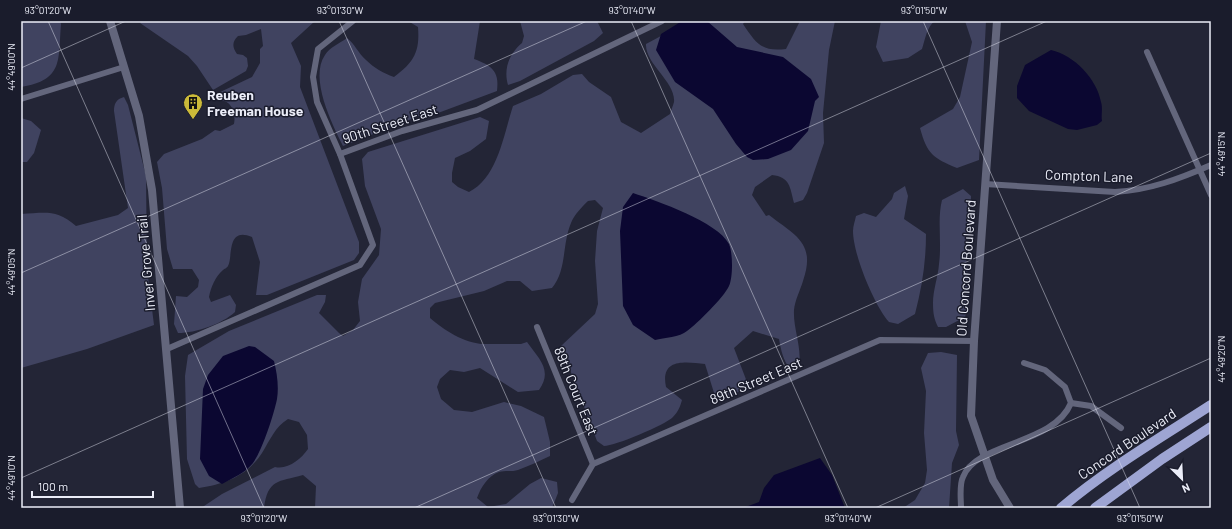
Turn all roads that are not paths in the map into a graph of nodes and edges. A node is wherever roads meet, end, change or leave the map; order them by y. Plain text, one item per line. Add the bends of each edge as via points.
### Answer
1 (110, 21) edge
2 (353, 21) edge
3 (662, 21) edge
4 (997, 21) edge
5 (1148, 52) dead end
6 (124, 67) junction
7 (21, 99) edge
8 (340, 154) junction
9 (1211, 165) edge
10 (1200, 170) junction
11 (985, 184) junction
12 (1211, 195) edge
13 (537, 327) dead end
14 (974, 341) junction
15 (167, 349) junction
16 (1024, 363) dead end
17 (1071, 403) junction
18 (1211, 404) edge
19 (1211, 426) edge
20 (1121, 428) dead end
21 (984, 456) junction
22 (593, 464) junction
23 (572, 500) dead end
24 (180, 508) edge
25 (961, 508) edge
26 (1010, 508) edge
27 (1060, 508) edge
28 (1095, 508) edge

1 - 6 street, Inver Grove Trail
2 - 8 street via 318,49 313,77 317,102
3 - 8 street, 90th Street East via 477,110 402,131
4 - 11 street, Old Concord Boulevard
5 - 10 street
6 - 7 street
6 - 15 street, Inver Grove Trail via 139,116 149,164
8 - 15 street, 90th Street East via 373,246 360,265
9 - 10 street, Compton Lane
10 - 11 street, Compton Lane via 1159,186 1127,191
10 - 12 street
11 - 14 street, Old Concord Boulevard
13 - 22 street, 89th Court East
14 - 21 street, Old Concord Boulevard via 971,416
14 - 22 street, 89th Street East via 880,340
15 - 24 street, Inver Grove Trail
16 - 17 street via 1045,370 1065,387
17 - 20 street via 1091,406
17 - 21 street via 1067,413 1046,430
18 - 27 main road, Concord Boulevard via 1124,461
19 - 28 main road
21 - 25 street via 971,464 962,478
21 - 26 street, Old Concord Boulevard via 993,480
22 - 23 street

